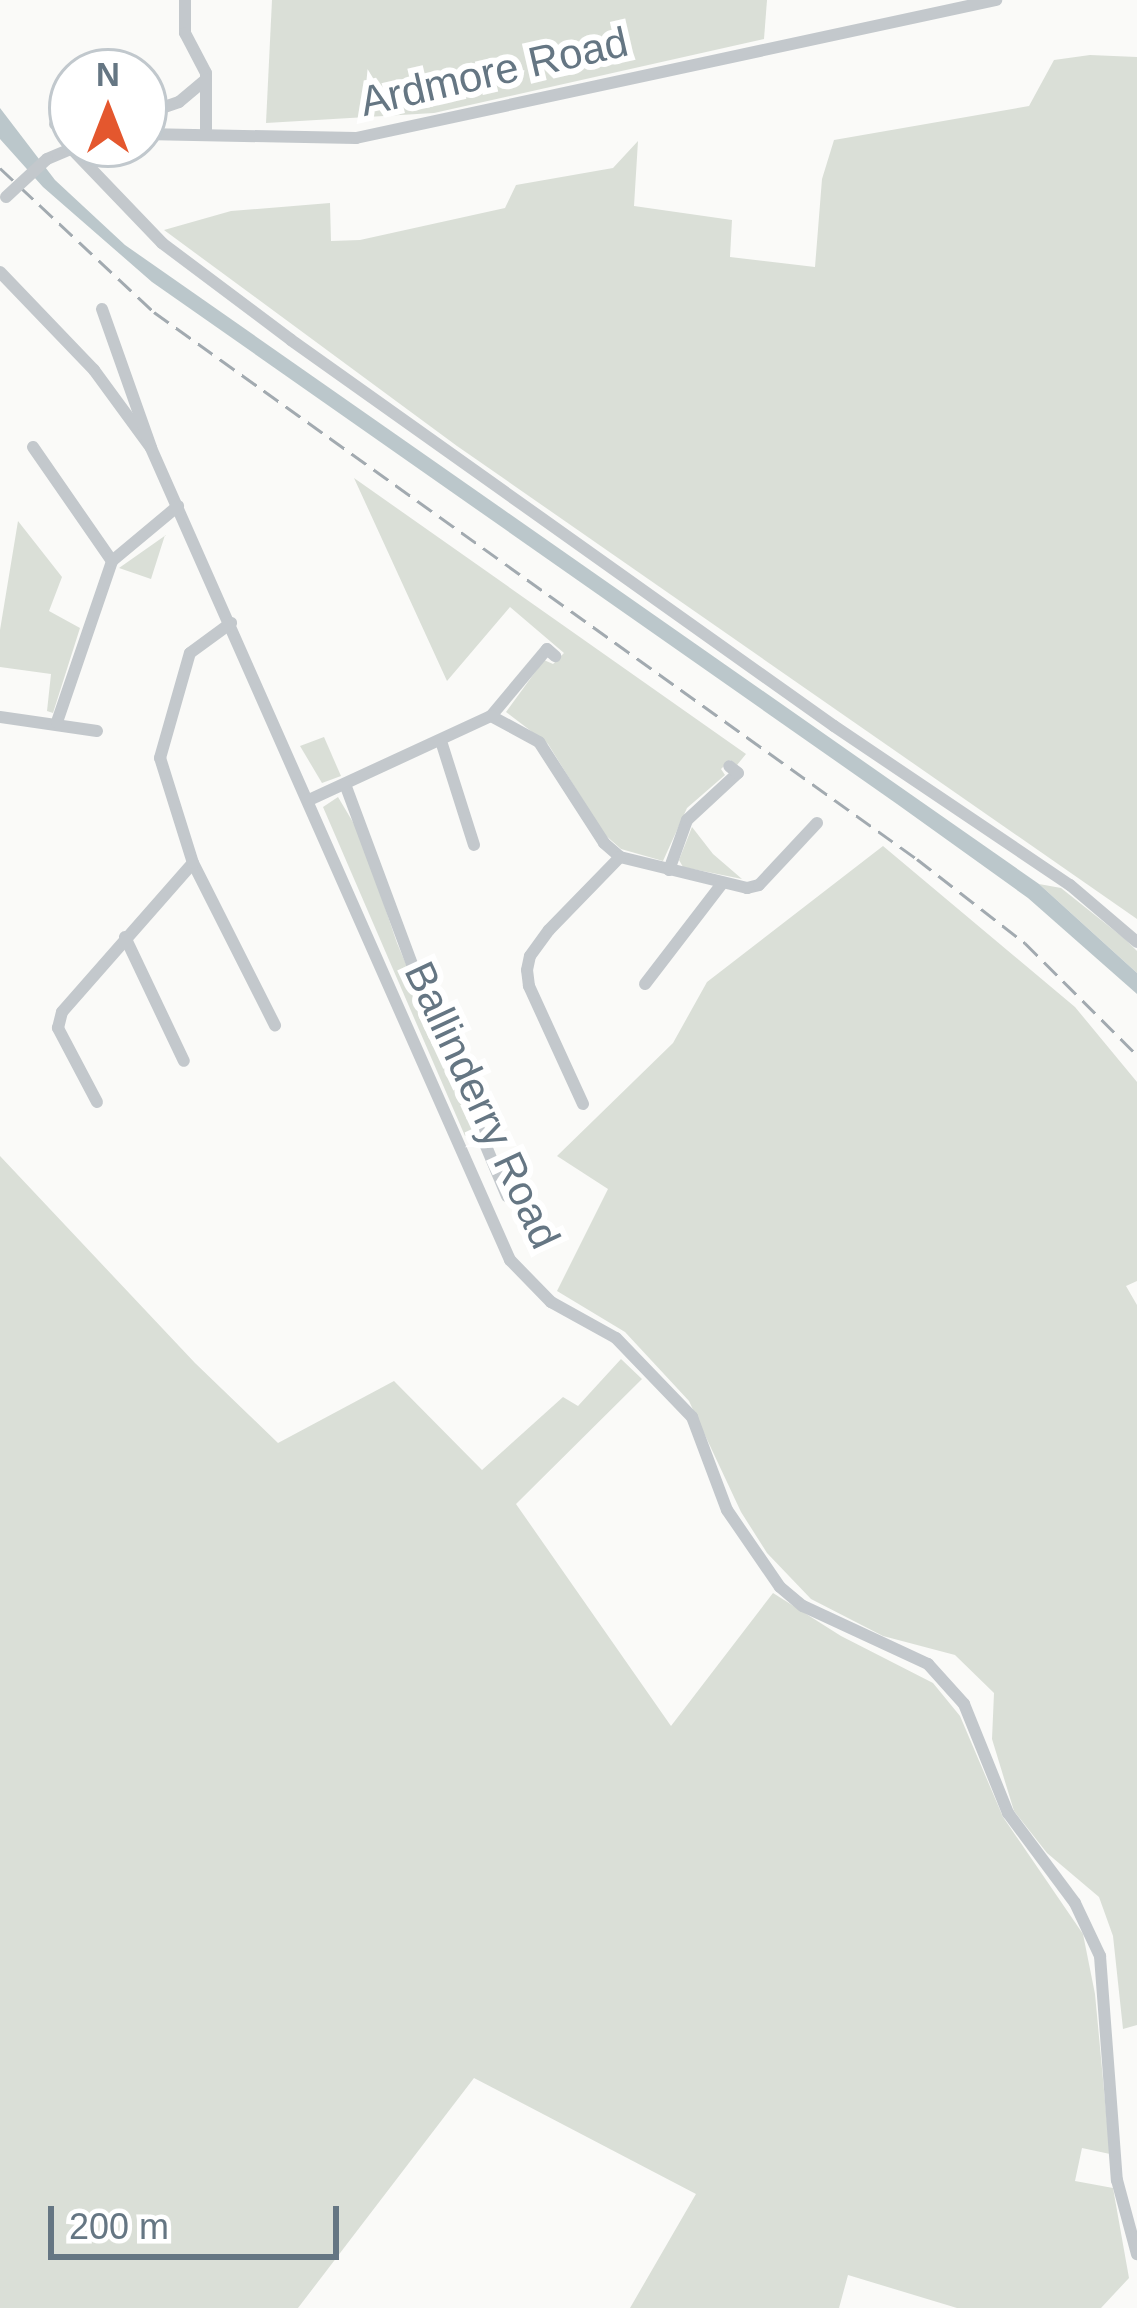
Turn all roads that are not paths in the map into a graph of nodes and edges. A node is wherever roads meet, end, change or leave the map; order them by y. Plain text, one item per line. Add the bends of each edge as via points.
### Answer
1 (185, 0) edge
2 (996, 0) edge
3 (206, 79) junction
4 (168, 106) edge
5 (206, 131) junction
6 (168, 133) edge
7 (48, 159) edge
8 (96, 168) edge
9 (3, 200) edge
10 (0, 272) edge
11 (102, 309) dead end
12 (33, 447) dead end
13 (151, 448) junction
14 (178, 506) junction
15 (112, 561) junction
16 (231, 623) junction
17 (556, 656) dead end
18 (491, 716) junction
19 (0, 717) edge
20 (57, 722) junction
21 (97, 731) dead end
22 (440, 741) junction
23 (729, 766) dead end
24 (345, 784) junction
25 (309, 800) junction
26 (817, 824) dead end
27 (474, 845) dead end
28 (620, 857) junction
29 (193, 863) junction
30 (669, 870) junction
31 (721, 885) junction
32 (125, 937) junction
33 (1137, 942) edge
34 (644, 984) dead end
35 (275, 1025) dead end
36 (184, 1061) dead end
37 (97, 1102) dead end
38 (583, 1104) dead end
39 (507, 1196) dead end
40 (1137, 2254) edge

1 - 3 street via 185,33
2 - 5 street, Ardmore Road via 356,139
3 - 4 street
3 - 5 street
5 - 6 street, Ardmore Road
7 - 9 street, bridge
8 - 33 street via 162,243 272,326 1070,885
10 - 13 street, Ballinderry Road via 94,370
11 - 13 street
12 - 15 street
13 - 14 street, Ballinderry Road
14 - 15 street
14 - 16 street, Ballinderry Road
15 - 20 street
16 - 25 street, Ballinderry Road
16 - 29 street via 190,653 160,758
17 - 18 street via 548,649
18 - 22 street
18 - 28 street via 539,742
19 - 20 street
20 - 21 street
22 - 24 street
22 - 27 street
23 - 30 street via 738,773 687,820
24 - 25 street
24 - 39 street
25 - 40 street, Ballinderry Road via 510,1260 551,1302 616,1338 692,1417 728,1510 779,1587 946,1679 976,1728 1008,1813 1088,1923 1104,1975 1118,2180
26 - 31 street via 759,885
28 - 30 street
28 - 38 street via 549,930 527,970
29 - 32 street
29 - 35 street
30 - 31 street
31 - 34 street
32 - 36 street
32 - 37 street via 62,1012 58,1028

